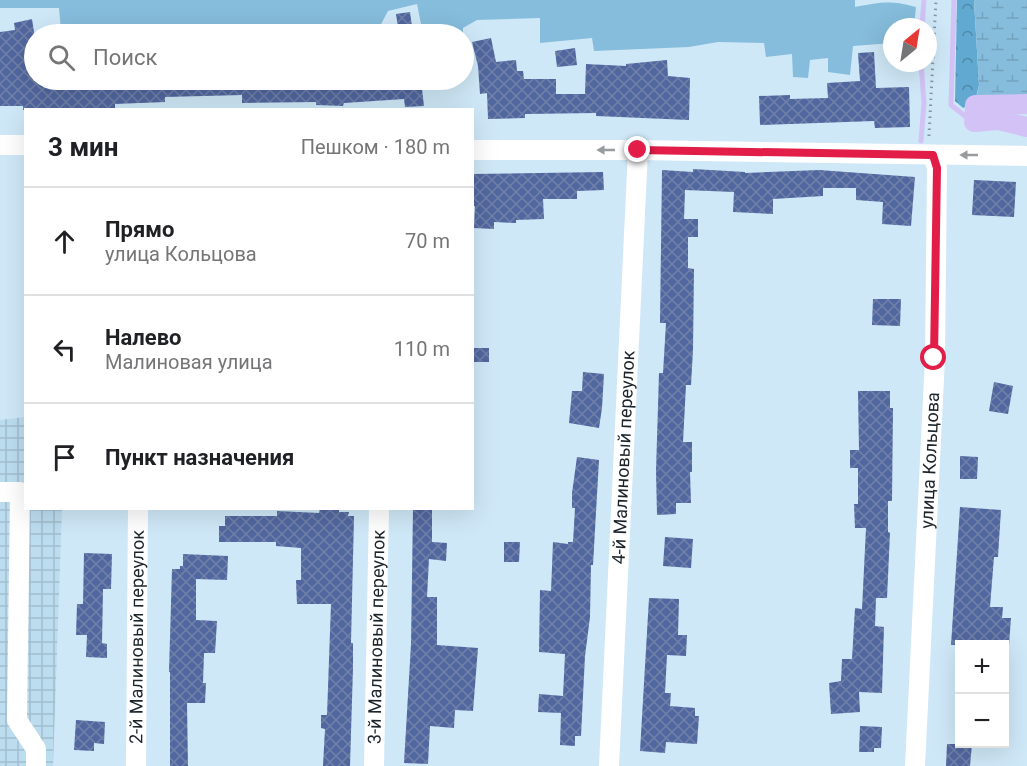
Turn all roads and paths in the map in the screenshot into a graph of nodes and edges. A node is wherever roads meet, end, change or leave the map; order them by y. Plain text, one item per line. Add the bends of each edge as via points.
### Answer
1 (936, 0) edge
2 (0, 145) edge
3 (24, 145) edge
4 (474, 150) edge
5 (638, 150) junction
6 (933, 155) junction
7 (1027, 156) edge
8 (0, 492) edge
9 (138, 510) edge
10 (379, 510) edge
11 (36, 766) edge
12 (136, 766) edge
13 (375, 766) edge
14 (609, 766) edge
15 (915, 766) edge

1 - 6 path via 929,142
2 - 3 street
5 -> 4 street
5 - 6 street
5 - 14 street, 4-й Малиновый переулок
7 -> 6 street
6 - 15 street, улица Кольцова via 937,168 934,358
8 - 11 street via 20,492 17,720 36,749
9 - 12 street, 2-й Малиновый переулок
10 - 13 street, 3-й Малиновый переулок

